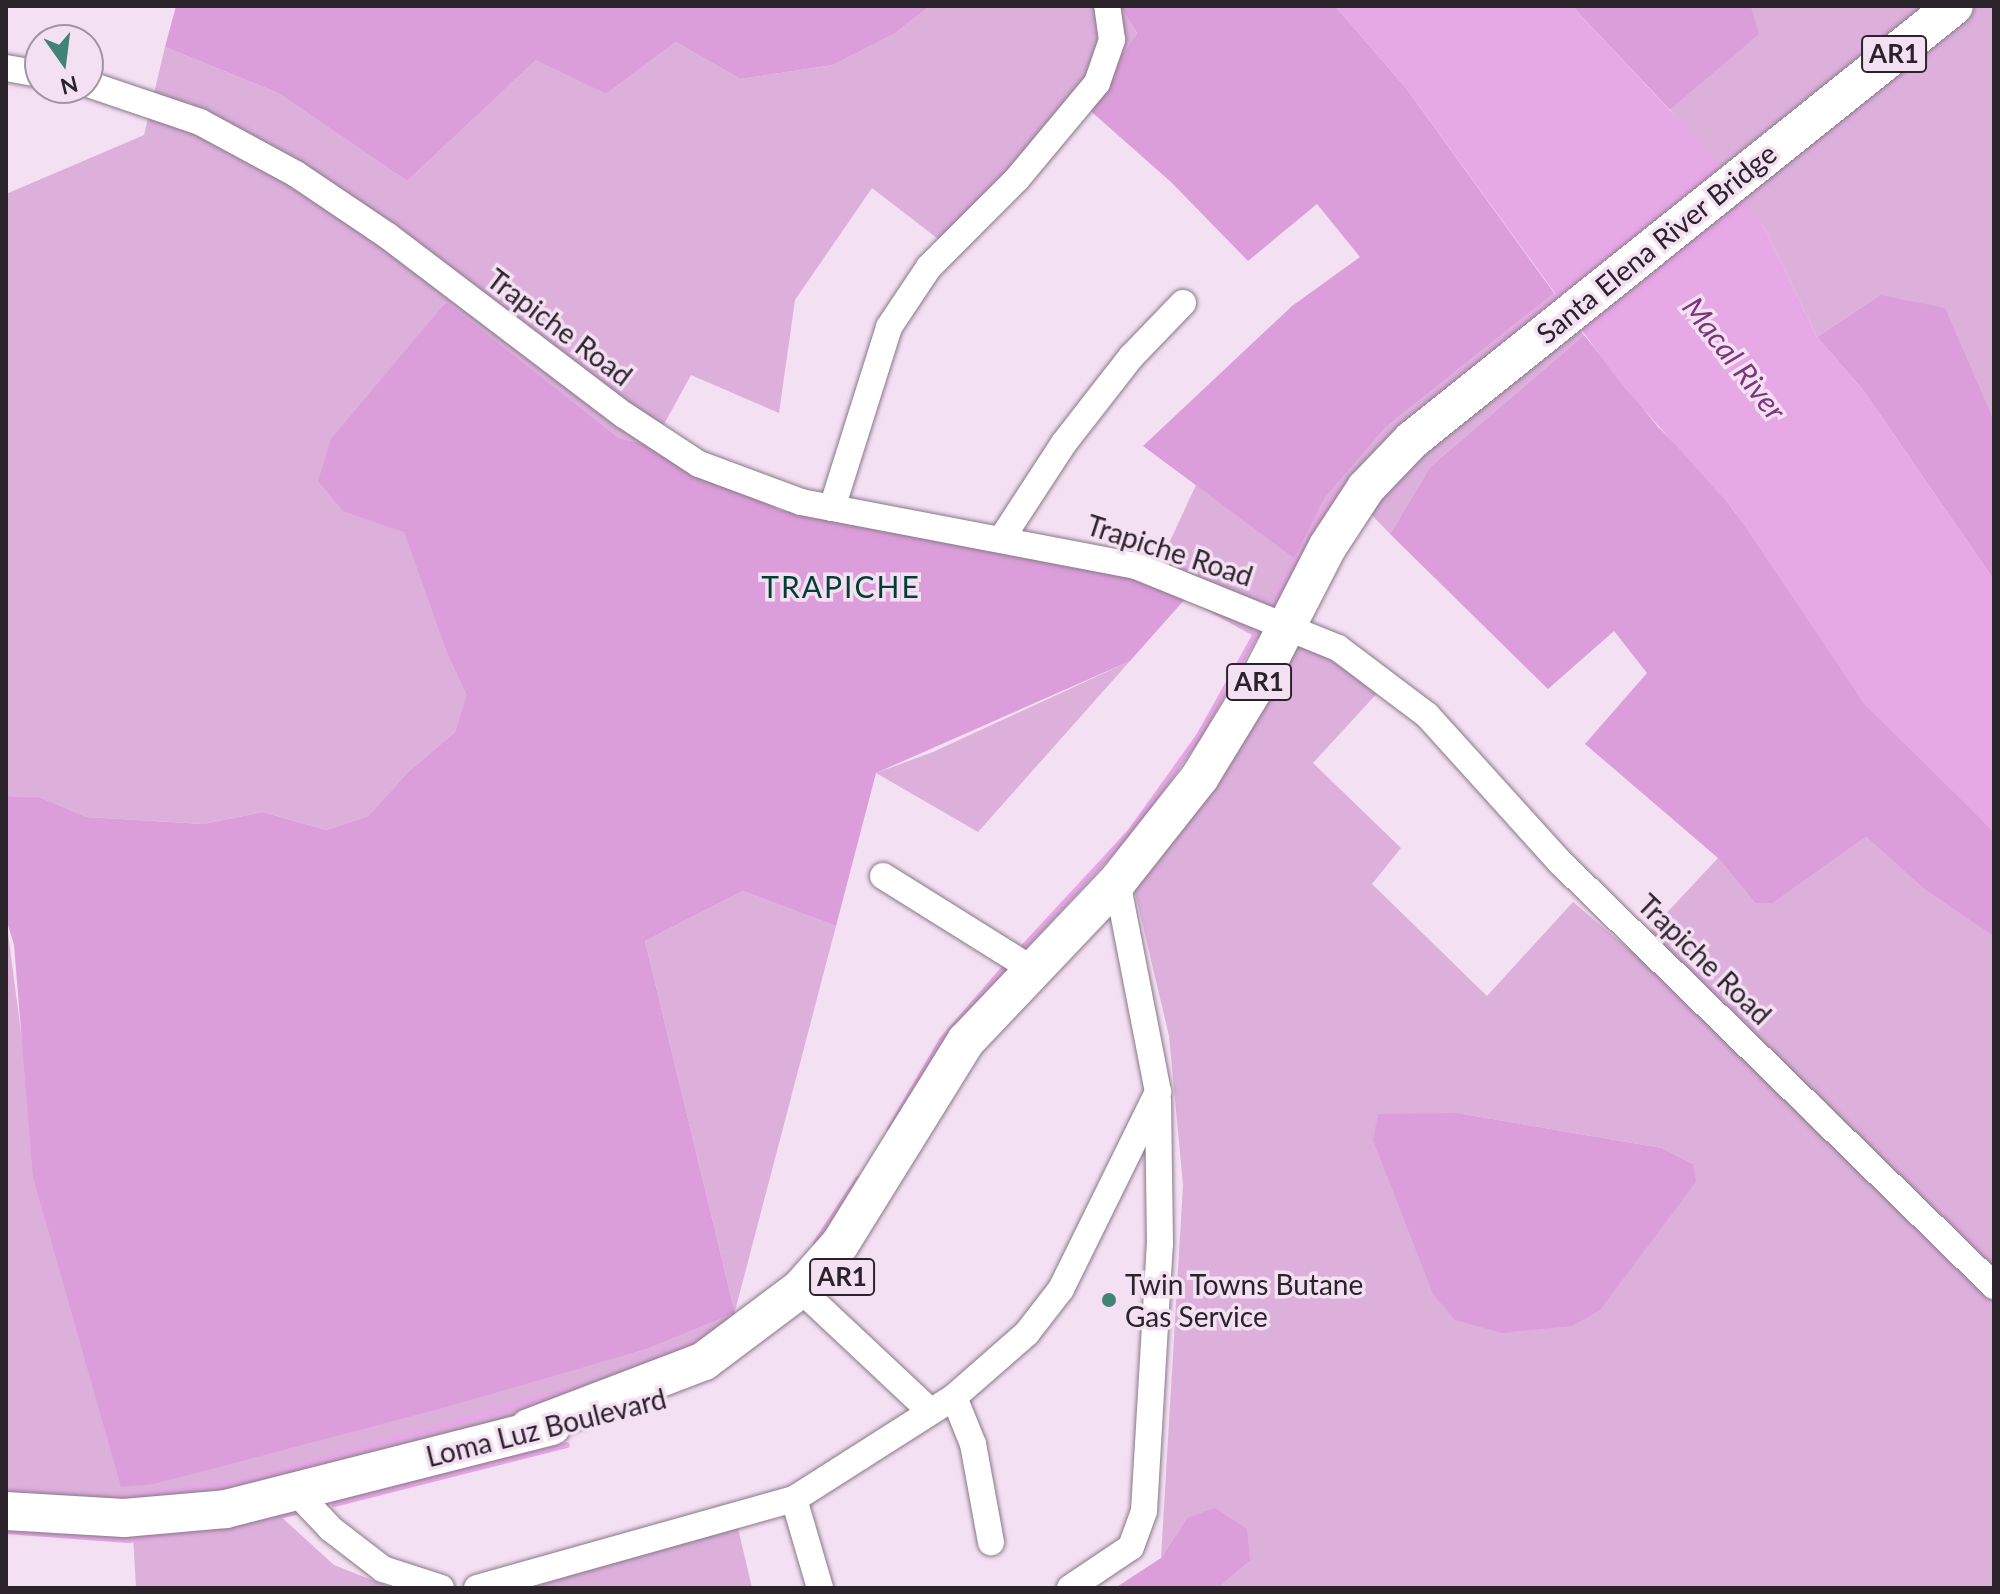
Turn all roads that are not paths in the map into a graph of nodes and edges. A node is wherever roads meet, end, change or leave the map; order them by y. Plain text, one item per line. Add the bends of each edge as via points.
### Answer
1 (1107, 6) edge
2 (1954, 6) edge
3 (104, 89) edge
4 (1183, 303) dead end
5 (832, 508) junction
6 (1002, 538) junction
7 (1286, 625) junction
8 (883, 876) dead end
9 (1117, 882) junction
10 (1033, 973) junction
11 (1158, 1092) junction
12 (1994, 1286) edge
13 (808, 1297) junction
14 (954, 1397) junction
15 (930, 1411) junction
16 (296, 1492) junction
17 (794, 1499) junction
18 (6, 1511) edge
19 (991, 1542) dead end
20 (441, 1588) edge
21 (477, 1588) edge
22 (820, 1588) edge
23 (1070, 1588) edge

1 - 5 street via 1112,40 1097,83 1017,179 929,267 889,327
2 - 7 highway, Santa Elena River Bridge / AR1 via 1412,440 1366,488
3 - 5 street, Trapiche Road via 200,122 340,202 672,450 775,495
4 - 6 street via 1083,418
5 - 6 street, Trapiche Road
6 - 7 street, Trapiche Road via 1136,566
7 - 9 highway, AR1 via 1200,777
7 - 12 street, Trapiche Road via 1338,648 1427,715 1560,862
8 - 10 street
9 - 10 highway, AR1
9 - 11 street
10 - 13 highway, Loma Luz Boulevard / AR1 via 965,1072 857,1257
11 - 14 street via 1061,1289 1027,1333
11 - 23 street via 1160,1244 1144,1511 1131,1547
13 - 15 street
13 - 16 highway, Loma Luz Boulevard / AR1 via 747,1361 688,1389 578,1423 529,1428
14 - 15 street
14 - 19 street via 973,1444
15 - 17 street
16 - 18 highway, Loma Luz Boulevard / AR1 via 173,1517
16 - 20 street via 331,1529 383,1569
17 - 21 street
17 - 22 street

